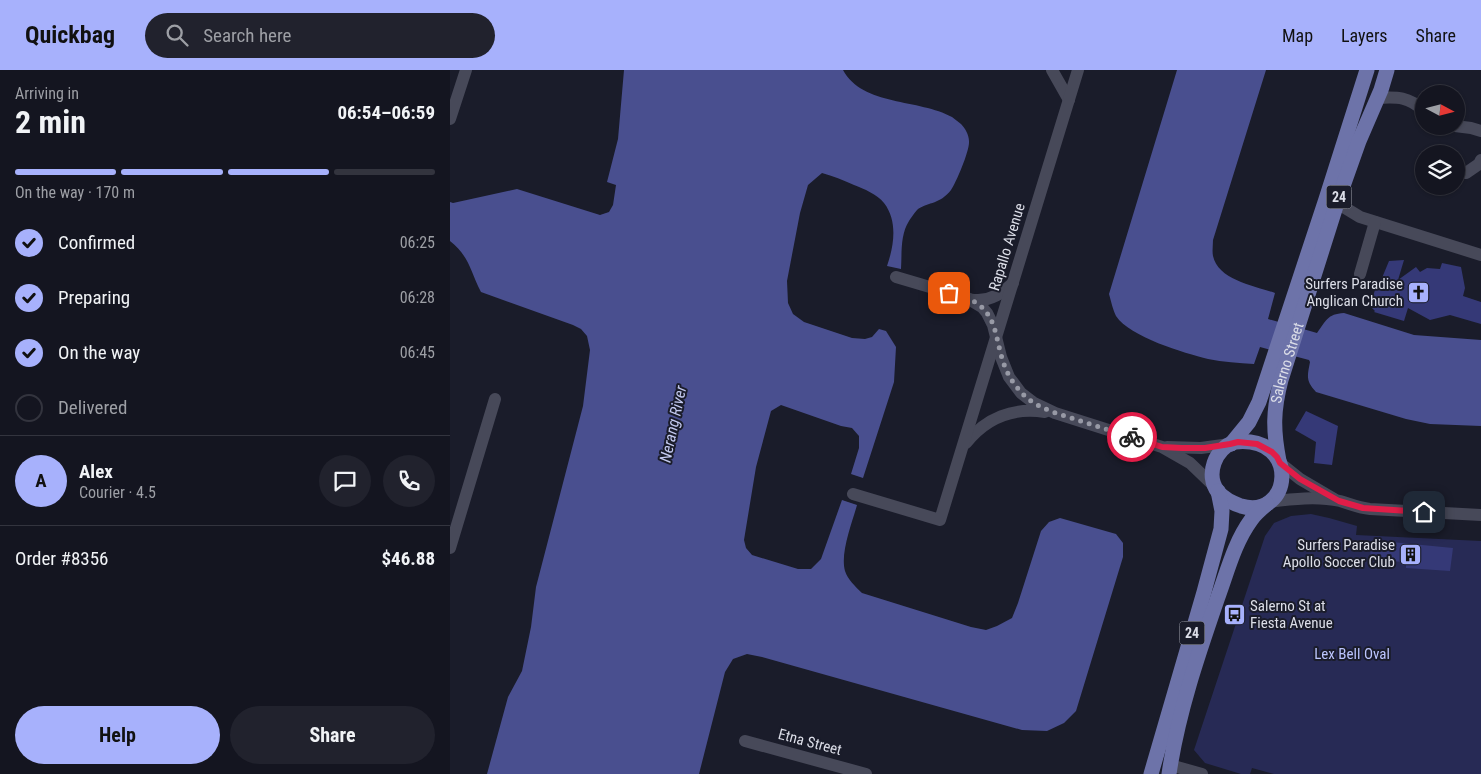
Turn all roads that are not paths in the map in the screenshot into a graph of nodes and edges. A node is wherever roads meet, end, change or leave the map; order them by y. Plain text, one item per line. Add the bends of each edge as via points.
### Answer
1 (466, 70) edge
2 (1052, 70) edge
3 (1078, 70) edge
4 (1367, 70) edge
5 (1387, 70) edge
6 (1377, 98) junction
7 (1069, 100) junction
8 (1415, 104) edge
9 (450, 119) edge
10 (1465, 127) edge
11 (1481, 131) edge
12 (1481, 160) edge
13 (1466, 173) dead end
14 (1332, 201) junction
15 (1375, 222) junction
16 (1481, 255) edge
17 (1360, 274) dead end
18 (896, 277) dead end
19 (1013, 284) junction
20 (967, 298) junction
21 (997, 336) junction
22 (1282, 354) junction
23 (495, 399) dead end
24 (1062, 415) junction
25 (1230, 444) junction
26 (964, 445) junction
27 (1162, 447) junction
28 (1280, 462) junction
29 (1217, 490) junction
30 (853, 494) dead end
31 (1339, 501) junction
32 (1268, 503) junction
33 (1481, 514) edge
34 (450, 548) edge
35 (745, 741) dead end
36 (1170, 769) edge
37 (866, 774) edge
38 (1151, 774) edge
39 (1202, 774) edge

1 - 9 street
2 - 7 street
3 - 7 street, Rapallo Avenue
4 - 14 main road, Salerno Street / 24
5 - 6 main road, Salerno Street / 24
6 - 8 street via 1399,97
6 - 14 main road, Salerno Street / 24
7 - 19 street, Rapallo Avenue
10 - 11 street
12 - 13 street
14 - 15 street via 1356,216
14 - 22 main road, Salerno Street / 24
15 - 16 street
15 - 17 street
18 - 20 street
19 - 20 street via 989,299
19 - 21 street, Rapallo Avenue
20 - 21 street via 987,313
21 - 24 street via 1004,366 1017,387 1034,403
21 - 26 street, Rapallo Avenue
22 - 25 main road, Salerno Street / 24 via 1253,416
22 - 28 main road, Salerno Street / 24 via 1274,411 1274,434
23 - 34 street
24 - 26 street via 1034,411 1006,414 982,426
24 - 27 street
25 - 27 street via 1201,448
25 - 28 main road via 1261,445
25 - 29 main road, 24 via 1214,463 1213,478
26 - 30 street, Rapallo Avenue via 940,520
27 - 29 street via 1195,467
28 - 31 street via 1300,479
28 - 32 main road, 24 via 1281,484
29 - 32 main road via 1230,502 1243,506
29 - 38 main road, 24 via 1222,511 1221,529
31 - 32 street via 1300,498
31 - 33 street via 1370,509
32 - 36 main road, 24 via 1251,520 1235,550 1188,691
35 - 37 street, Etna Street
36 - 39 street

